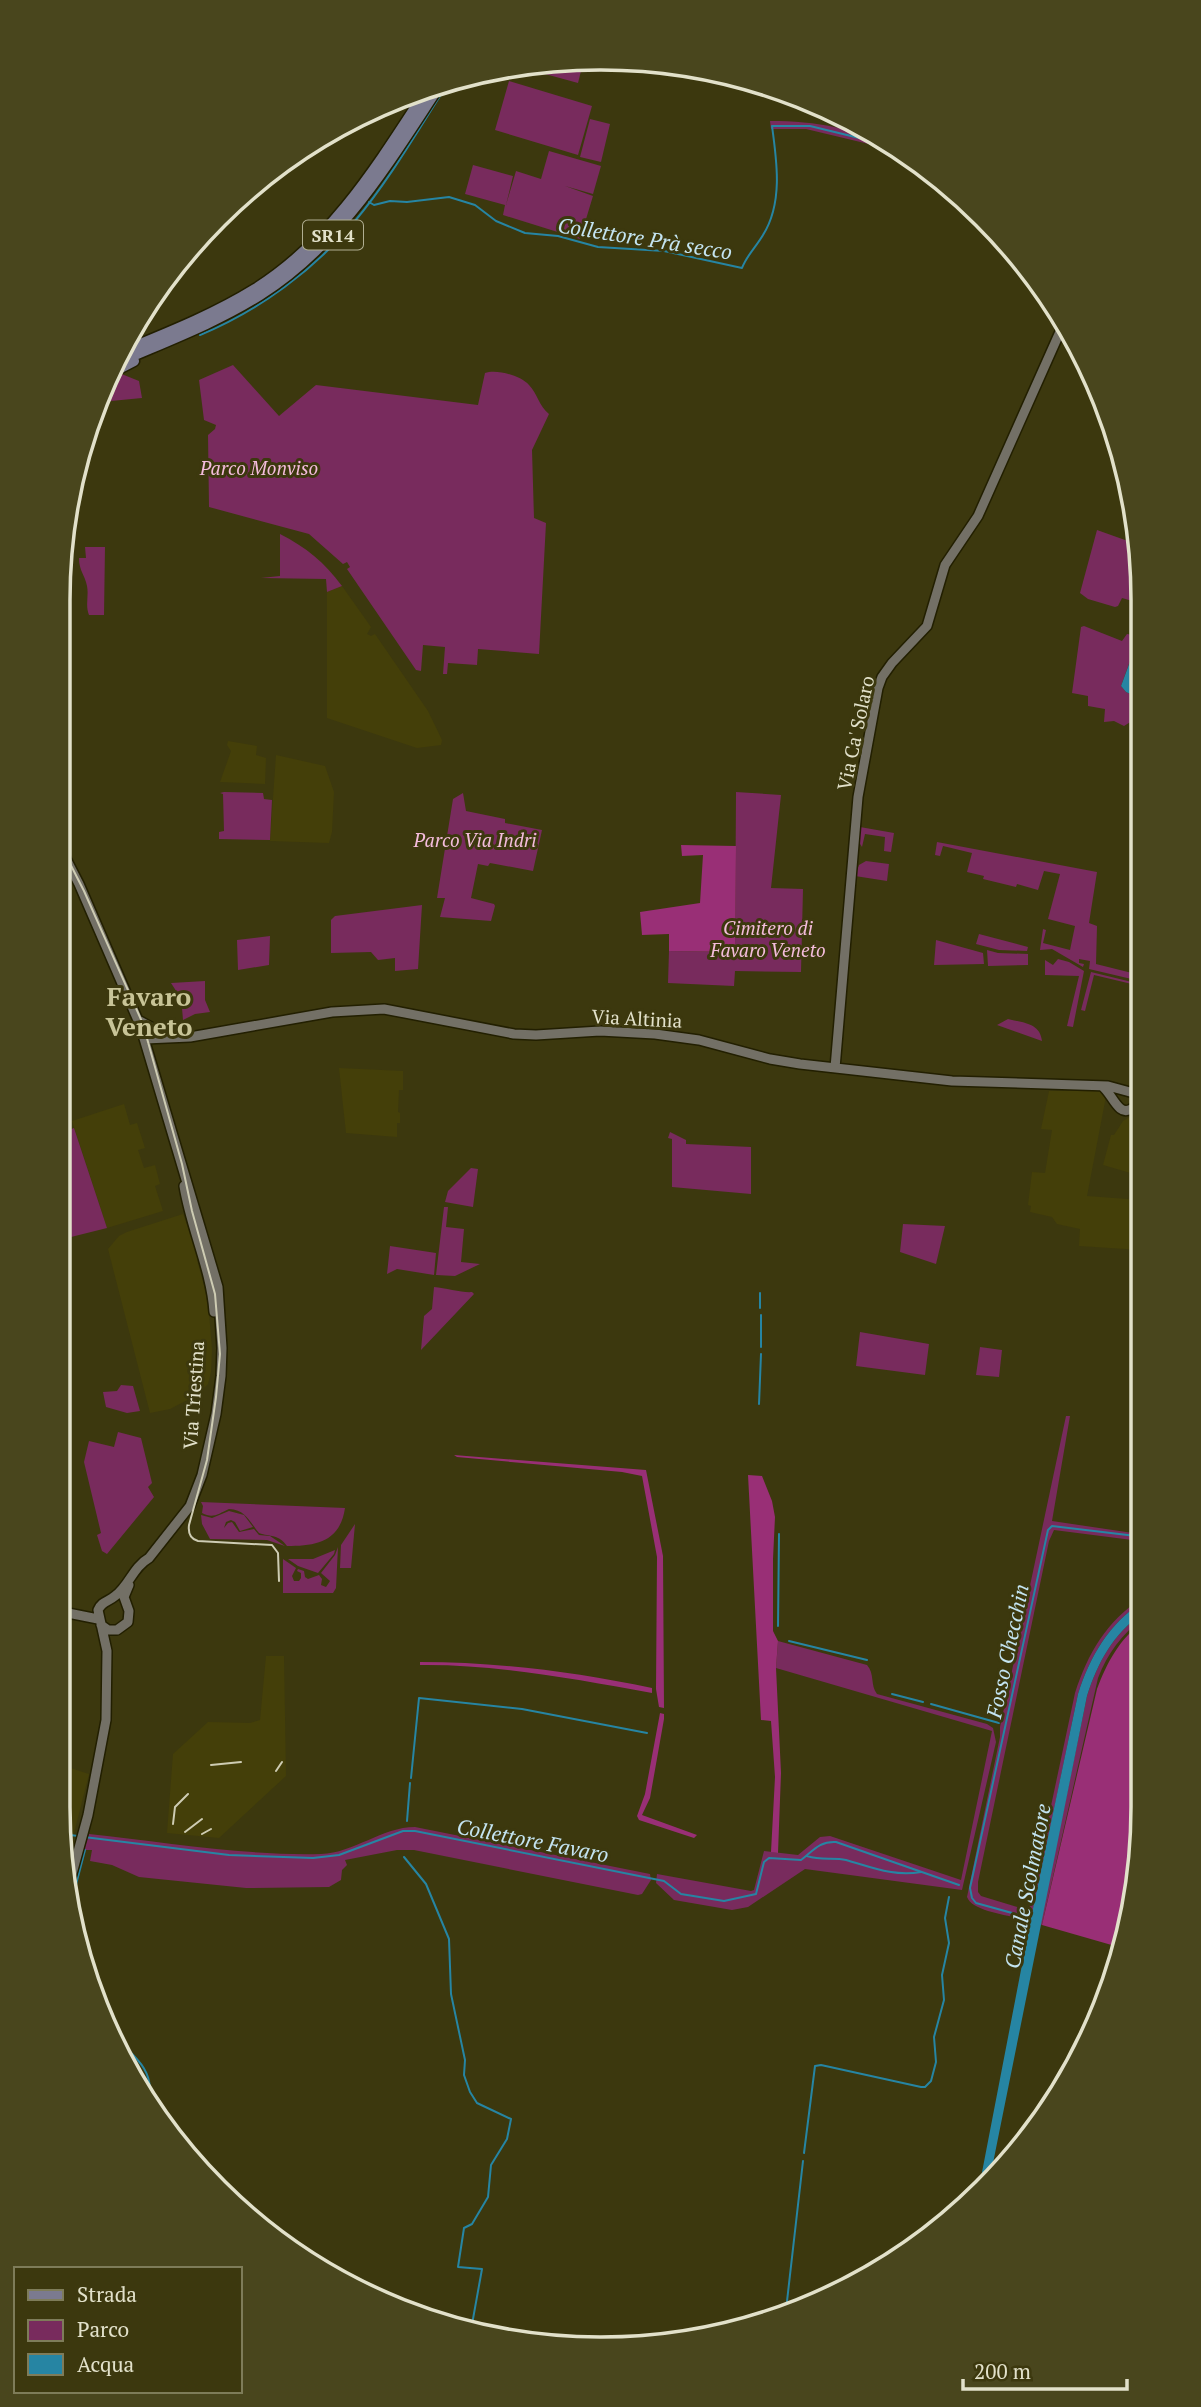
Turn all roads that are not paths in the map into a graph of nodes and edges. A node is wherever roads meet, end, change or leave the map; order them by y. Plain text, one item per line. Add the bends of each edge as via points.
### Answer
1 (432, 97) edge
2 (419, 102) edge
3 (198, 320) junction
4 (1059, 334) edge
5 (180, 336) junction
6 (140, 338) edge
7 (135, 346) edge
8 (129, 357) edge
9 (125, 366) edge
10 (70, 866) edge
11 (137, 1019) junction
12 (160, 1032) junction
13 (170, 1037) junction
14 (145, 1040) junction
15 (835, 1068) junction
16 (1102, 1086) junction
17 (1126, 1090) junction
18 (1131, 1092) edge
19 (1131, 1094) edge
20 (1115, 1099) junction
21 (1131, 1110) edge
22 (180, 1164) junction
23 (189, 1186) junction
24 (188, 1209) junction
25 (203, 1233) junction
26 (213, 1398) junction
27 (214, 1423) junction
28 (205, 1460) junction
29 (149, 1558) junction
30 (111, 1598) junction
31 (125, 1603) junction
32 (100, 1606) junction
33 (72, 1613) joint
34 (100, 1622) junction
35 (117, 1630) junction
36 (107, 1651) junction
37 (74, 1867) edge

1 - 5 main road, SR14 via 372,188 336,231 262,294
2 - 3 main road, SR14 via 330,226 258,287
3 - 6 main road
3 - 7 main road, SR14
4 - 15 street, Via Ca' Solaro via 978,516 943,571 927,626 892,663 878,688 858,797
5 - 8 main road, SR14
5 - 9 main road
10 - 11 street, Via Triestina
11 - 12 street
11 - 14 street, Via Triestina
12 - 13 street
12 - 14 street via 151,1031
13 - 14 street, Via Altinia
13 - 15 street, Via Altinia via 376,1008 514,1034 609,1031 665,1035
14 - 22 street, Via Triestina
15 - 16 street, Via Altinia via 952,1081
16 - 17 street, Via Altinia
16 - 20 street
17 - 18 street, Via Altinia
17 - 19 street
17 - 20 street
20 - 21 street via 1117,1107
22 - 23 street, Via Triestina
22 - 24 street, Via Triestina
23 - 24 street, Via Triestina
23 - 25 street, Via Triestina
24 - 25 street, Via Triestina
24 - 26 street, Via Triestina via 214,1303
25 - 27 street, Via Triestina via 218,1287 222,1348
26 - 27 street
26 - 28 street, Via Triestina
27 - 28 street, Via Triestina
28 - 29 street, Via Triestina via 190,1507
29 - 30 street, Via Triestina
29 - 31 street via 129,1585
30 - 31 street
30 - 32 street
31 - 35 street via 130,1616
32 - 33 street
32 - 34 street
33 - 34 street
34 - 35 street via 108,1630
34 - 36 street
35 - 36 street
36 - 37 street via 104,1729

